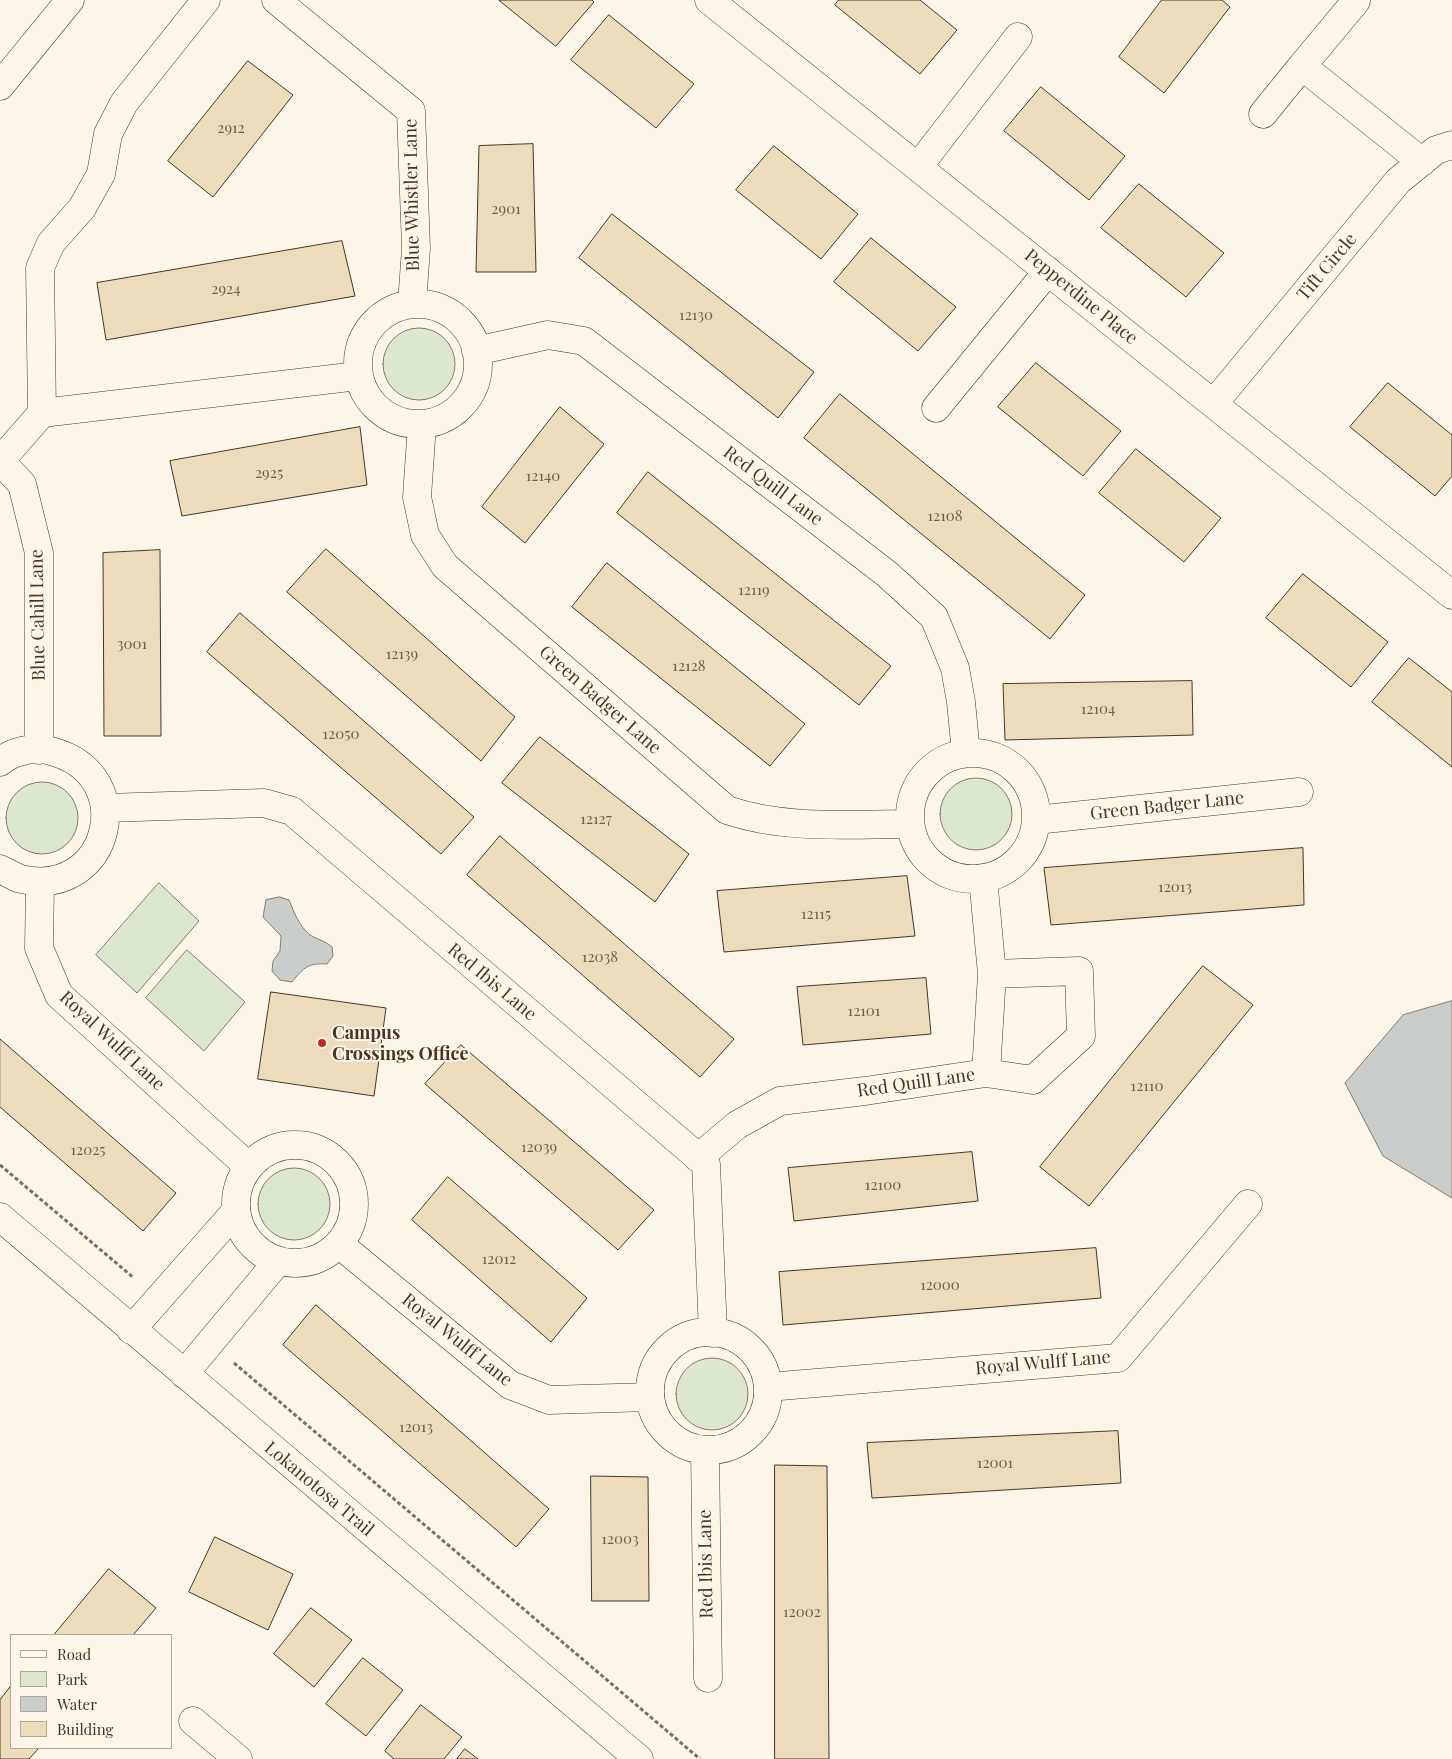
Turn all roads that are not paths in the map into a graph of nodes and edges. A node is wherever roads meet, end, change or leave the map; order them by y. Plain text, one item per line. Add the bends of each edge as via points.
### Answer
1 (70, 0) edge
2 (206, 0) edge
3 (276, 0) edge
4 (709, 0) edge
5 (1356, 1) dead end
6 (1018, 37) dead end
7 (1302, 66) junction
8 (0, 86) edge
9 (1263, 114) dead end
10 (1452, 146) edge
11 (1422, 162) junction
12 (918, 167) junction
13 (1048, 271) junction
14 (412, 304) junction
15 (476, 352) junction
16 (358, 376) junction
17 (1214, 403) junction
18 (936, 408) dead end
19 (42, 413) junction
20 (422, 424) junction
21 (0, 461) edge
22 (1452, 595) edge
23 (39, 750) junction
24 (966, 753) junction
25 (0, 762) edge
26 (1299, 792) dead end
27 (105, 808) junction
28 (1036, 820) junction
29 (910, 824) junction
30 (0, 869) edge
31 (983, 878) junction
32 (40, 882) junction
33 (992, 974) junction
34 (986, 1073) junction
35 (698, 1158) junction
36 (249, 1167) junction
37 (1248, 1204) dead end
38 (236, 1210) junction
39 (0, 1217) edge
40 (339, 1244) junction
41 (278, 1261) junction
42 (132, 1330) junction
43 (713, 1333) junction
44 (184, 1374) junction
45 (768, 1387) junction
46 (650, 1397) junction
47 (705, 1450) junction
48 (708, 1678) dead end
49 (193, 1721) dead end
50 (238, 1759) edge
51 (639, 1759) edge

1 - 8 street
2 - 19 street via 124,103 108,134 101,174 82,208 51,243 40,268
3 - 14 street, Blue Whistler Lane via 410,111 416,248
4 - 12 street, Pepperdine Place
5 - 7 street
6 - 12 street
7 - 9 street
7 - 11 street
10 - 11 street, Tift Circle via 1436,150
11 - 17 street, Tift Circle via 1398,181
12 - 13 street, Pepperdine Place
13 - 17 street, Pepperdine Place
13 - 18 street
14 - 15 street via 430,305 460,321
14 - 16 street via 392,309 376,320 364,336 358,355
15 - 20 street via 478,369 466,400 454,412
15 - 24 street, Red Quill Lane via 548,335 584,341 887,574 934,616 955,668
16 - 19 street
16 - 20 street via 374,406 388,417
17 - 22 street, Pepperdine Place
19 - 21 street
20 - 29 street, Green Badger Lane via 416,498 425,535 445,566 727,810 750,818 813,824
21 - 23 street, Blue Cahill Lane via 22,484 39,553
23 - 25 street via 23,751
23 - 27 street via 67,755 86,768 99,786
24 - 28 street via 1001,759 1016,770 1028,785
24 - 29 street via 946,758 930,769 917,785 911,804
26 - 28 street, Green Badger Lane
27 - 32 street via 105,830 96,850 81,867 62,878
27 - 35 street, Red Ibis Lane via 264,803 292,811
28 - 31 street via 1025,852 1007,869
29 - 31 street via 923,855 936,866 950,874
30 - 32 street via 19,878
31 - 33 street, Red Quill Lane
32 - 36 street, Royal Wulff Lane via 39,948 59,995
33 - 34 street, Red Quill Lane
33 - 34 street via 1079,971 1082,1036 1033,1080
34 - 35 street, Red Quill Lane via 780,1102 737,1125
35 - 43 street, Red Ibis Lane via 706,1164
36 - 38 street via 240,1181
36 - 40 street via 262,1154 280,1147 299,1145 317,1149 333,1159 346,1174 353,1191 354,1210 349,1229
37 - 45 street, Royal Wulff Lane via 1118,1358
38 - 41 street via 250,1242
38 - 42 street
39 - 42 street, Lokanotosa Trail
40 - 41 street via 311,1262 294,1264
40 - 46 street, Royal Wulff Lane via 510,1386 549,1400
41 - 44 street
42 - 44 street, Lokanotosa Trail
43 - 45 street via 741,1341 755,1354
43 - 46 street via 685,1337 668,1347 657,1362 650,1381
44 - 51 street, Lokanotosa Trail
45 - 47 street via 765,1409 756,1427 742,1440 724,1448
46 - 47 street via 657,1418 669,1434 685,1445
47 - 48 street, Red Ibis Lane
49 - 50 street

